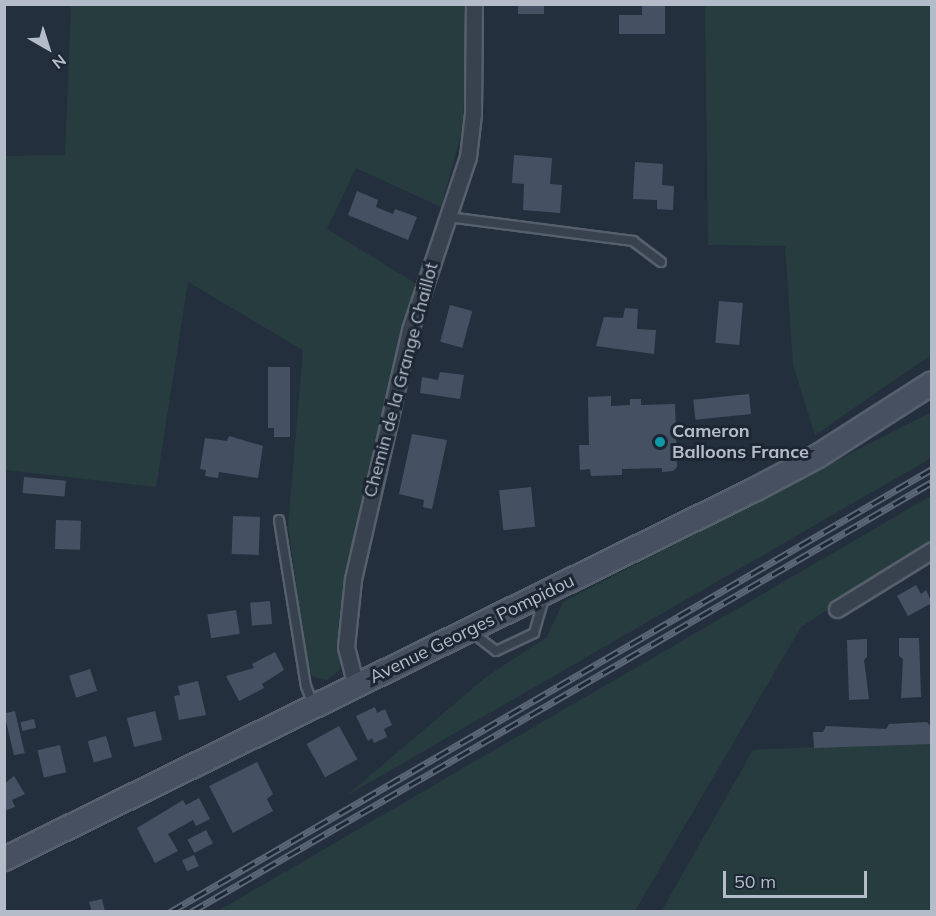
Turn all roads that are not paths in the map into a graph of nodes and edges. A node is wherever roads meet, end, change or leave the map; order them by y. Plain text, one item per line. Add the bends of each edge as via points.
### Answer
1 (474, 4) edge
2 (448, 217) junction
3 (660, 262) dead end
4 (932, 383) edge
5 (279, 520) dead end
6 (932, 550) edge
7 (545, 593) junction
8 (837, 609) dead end
9 (470, 630) junction
10 (356, 686) junction
11 (314, 706) junction
12 (4, 859) edge

1 - 2 street, Chemin de la Grange Chaillot via 471,135
2 - 3 lane via 633,240
2 - 10 street, Chemin de la Grange Chaillot via 426,272 410,330 352,579 346,647
4 - 7 main road, Avenue Georges Pompidou via 786,473
5 - 11 lane via 306,686
6 - 8 street
7 - 9 main road, Avenue Georges Pompidou
7 - 9 lane via 534,633 496,651
9 - 10 main road, Avenue Georges Pompidou
10 - 11 main road, Avenue Georges Pompidou
11 - 12 main road, Avenue Georges Pompidou

